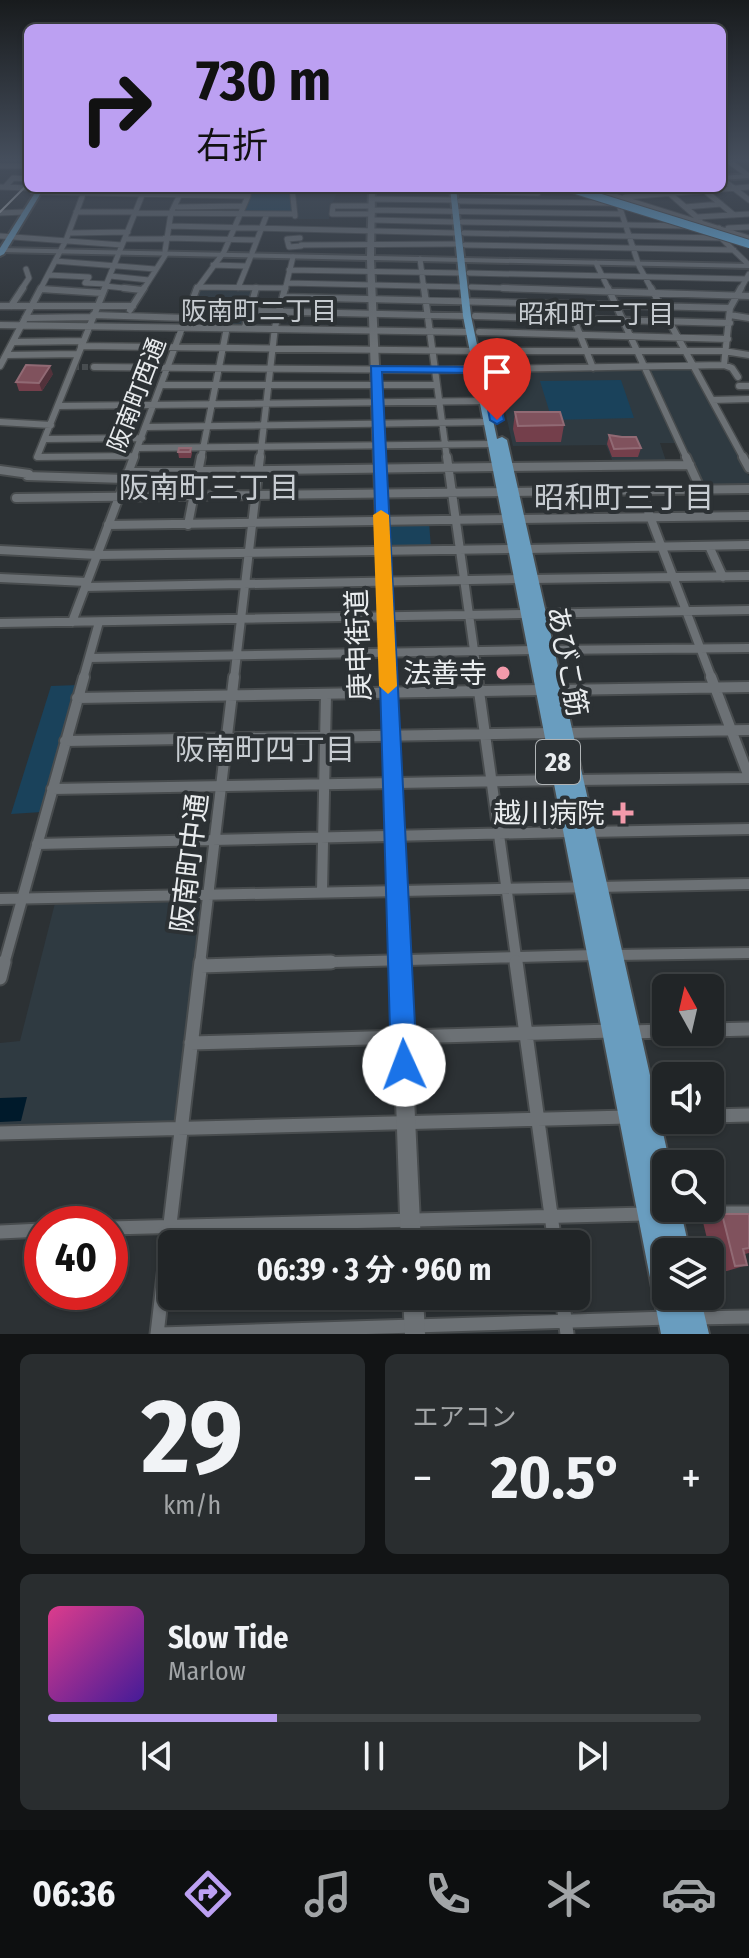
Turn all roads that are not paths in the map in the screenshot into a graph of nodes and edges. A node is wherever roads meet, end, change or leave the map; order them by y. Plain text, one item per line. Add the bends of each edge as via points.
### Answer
1 (16, 221) edge
2 (73, 221) edge
3 (132, 221) edge
4 (170, 221) edge
5 (237, 221) edge
6 (265, 221) edge
7 (296, 221) edge
8 (482, 221) edge
9 (484, 221) edge
10 (487, 221) edge
11 (623, 221) edge
12 (673, 221) edge
13 (682, 221) edge
14 (686, 221) edge
15 (702, 221) edge
16 (492, 222) joint
17 (506, 223) joint
18 (567, 224) junction
19 (584, 224) junction
20 (624, 225) junction
21 (169, 226) junction
22 (686, 226) junction
23 (749, 227) edge
24 (234, 228) junction
25 (371, 228) edge
26 (262, 229) junction
27 (298, 230) junction
28 (128, 232) junction
29 (719, 233) junction
30 (570, 235) junction
31 (68, 236) junction
32 (587, 236) junction
33 (629, 237) junction
34 (300, 238) junction
35 (165, 239) junction
36 (229, 239) junction
37 (257, 240) junction
38 (749, 242) edge
39 (2, 244) edge
40 (122, 247) junction
41 (302, 248) junction
42 (590, 248) junction
43 (633, 249) junction
44 (61, 250) junction
45 (734, 250) junction
46 (463, 251) edge
47 (166, 252) junction
48 (222, 254) junction
49 (252, 254) junction
50 (293, 257) junction
51 (420, 259) junction
52 (55, 261) junction
53 (595, 262) junction
54 (638, 263) junction
55 (749, 264) edge
56 (114, 265) junction
57 (213, 265) junction
58 (246, 266) junction
59 (26, 269) dead end
60 (155, 269) junction
61 (289, 270) junction
62 (421, 272) junction
63 (48, 275) junction
64 (110, 276) junction
65 (602, 276) junction
66 (646, 277) junction
67 (748, 277) edge
68 (149, 280) junction
69 (423, 286) junction
70 (197, 287) junction
71 (104, 288) junction
72 (238, 288) junction
73 (256, 288) junction
74 (41, 289) junction
75 (285, 289) junction
76 (142, 290) junction
77 (608, 290) junction
78 (653, 291) junction
79 (739, 293) junction
80 (749, 296) edge
81 (372, 299) junction
82 (425, 300) junction
83 (568, 304) junction
84 (97, 305) junction
85 (615, 305) junction
86 (0, 306) edge
87 (11, 306) junction
88 (32, 306) junction
89 (133, 306) junction
90 (661, 306) junction
91 (249, 311) junction
92 (279, 311) junction
93 (373, 314) junction
94 (427, 315) junction
95 (730, 315) junction
96 (92, 316) junction
97 (126, 316) junction
98 (749, 318) edge
99 (574, 319) junction
100 (622, 320) junction
101 (669, 321) junction
102 (185, 322) junction
103 (0, 325) edge
104 (22, 325) junction
105 (128, 325) junction
106 (227, 327) junction
107 (245, 327) junction
108 (275, 327) junction
109 (87, 328) junction
110 (373, 330) junction
111 (429, 331) junction
112 (580, 335) junction
113 (630, 336) junction
114 (678, 337) junction
115 (728, 339) junction
116 (13, 342) junction
117 (177, 345) junction
118 (119, 346) junction
119 (140, 346) junction
120 (203, 346) junction
121 (223, 346) junction
122 (80, 347) junction
123 (274, 347) junction
124 (374, 349) junction
125 (432, 350) junction
126 (478, 351) junction
127 (637, 351) junction
128 (587, 352) junction
129 (686, 352) junction
130 (727, 352) junction
131 (6, 355) junction
132 (749, 355) edge
133 (724, 365) junction
134 (0, 366) edge
135 (169, 366) junction
136 (196, 366) junction
137 (219, 366) junction
138 (694, 366) junction
139 (94, 367) tunnel mouth
140 (133, 367) junction
141 (271, 367) junction
142 (644, 367) junction
143 (593, 368) junction
144 (375, 369) junction
145 (435, 370) junction
146 (482, 370) junction
147 (738, 377) dead end
148 (162, 385) junction
149 (215, 385) junction
150 (269, 385) junction
151 (375, 385) junction
152 (437, 385) junction
153 (739, 386) dead end
154 (749, 386) edge
155 (749, 399) edge
156 (712, 400) junction
157 (484, 401) junction
158 (439, 402) junction
159 (376, 403) junction
160 (267, 404) junction
161 (154, 405) junction
162 (211, 405) junction
163 (58, 406) junction
164 (0, 422) edge
165 (442, 422) junction
166 (489, 422) junction
167 (377, 423) junction
168 (51, 425) junction
169 (265, 425) junction
170 (207, 426) junction
171 (146, 427) junction
172 (142, 438) junction
173 (46, 439) junction
174 (493, 444) junction
175 (445, 445) junction
176 (378, 446) junction
177 (263, 447) junction
178 (203, 448) junction
179 (136, 452) junction
180 (747, 459) edge
181 (690, 465) junction
182 (502, 467) junction
183 (448, 468) junction
184 (749, 468) edge
185 (379, 469) junction
186 (2, 472) edge
187 (198, 472) junction
188 (260, 472) junction
189 (127, 476) junction
190 (749, 489) edge
191 (640, 490) junction
192 (701, 490) junction
193 (508, 492) junction
194 (451, 494) junction
195 (380, 495) junction
196 (256, 496) junction
197 (194, 497) junction
198 (16, 498) dead end
199 (118, 498) junction
200 (749, 516) edge
201 (650, 517) junction
202 (514, 519) junction
203 (455, 521) junction
204 (381, 522) junction
205 (253, 524) junction
206 (108, 525) junction
207 (188, 525) junction
208 (749, 545) edge
209 (709, 546) junction
210 (662, 547) junction
211 (520, 549) junction
212 (0, 550) edge
213 (459, 550) junction
214 (382, 551) junction
215 (250, 553) junction
216 (97, 555) junction
217 (749, 576) edge
218 (673, 577) junction
219 (723, 577) junction
220 (0, 578) edge
221 (526, 579) junction
222 (464, 581) junction
223 (384, 583) junction
224 (86, 584) junction
225 (246, 584) junction
226 (749, 610) edge
227 (686, 611) junction
228 (469, 614) junction
229 (533, 614) junction
230 (385, 616) junction
231 (242, 619) junction
232 (72, 622) junction
233 (99, 622) junction
234 (0, 623) edge
235 (749, 648) edge
236 (700, 649) junction
237 (541, 650) junction
238 (474, 651) junction
239 (387, 652) junction
240 (238, 655) junction
241 (89, 658) junction
242 (715, 687) junction
243 (749, 687) edge
244 (549, 690) junction
245 (480, 691) junction
246 (388, 693) junction
247 (326, 694) junction
248 (233, 695) junction
249 (77, 698) junction
250 (731, 730) junction
251 (749, 730) edge
252 (559, 733) junction
253 (486, 734) junction
254 (391, 736) junction
255 (325, 737) junction
256 (228, 738) junction
257 (65, 741) junction
258 (749, 777) edge
259 (568, 780) junction
260 (493, 781) junction
261 (324, 784) junction
262 (392, 784) junction
263 (222, 786) junction
264 (52, 789) junction
265 (749, 829) edge
266 (579, 832) junction
267 (500, 833) junction
268 (395, 836) junction
269 (323, 837) junction
270 (216, 840) junction
271 (37, 844) junction
272 (749, 884) edge
273 (591, 888) junction
274 (505, 891) junction
275 (322, 892) junction
276 (398, 892) junction
277 (209, 894) junction
278 (0, 899) edge
279 (21, 899) junction
280 (749, 953) edge
281 (597, 955) junction
282 (615, 955) junction
283 (514, 959) junction
284 (401, 960) junction
285 (201, 966) junction
286 (1, 972) edge
287 (749, 1029) edge
288 (724, 1030) edge
289 (612, 1031) junction
290 (652, 1031) edge
291 (630, 1032) junction
292 (524, 1035) junction
293 (403, 1036) junction
294 (191, 1043) junction
295 (749, 1115) edge
296 (724, 1116) edge
297 (629, 1117) junction
298 (650, 1117) joint
299 (536, 1120) junction
300 (405, 1123) junction
301 (181, 1128) junction
302 (0, 1133) edge
303 (655, 1150) edge
304 (652, 1179) edge
305 (652, 1209) edge
306 (724, 1212) edge
307 (749, 1213) edge
308 (551, 1218) junction
309 (410, 1221) junction
310 (666, 1222) edge
311 (170, 1226) junction
312 (128, 1227) edge
313 (410, 1230) edge
314 (553, 1230) edge
315 (24, 1231) edge
316 (0, 1232) edge
317 (413, 1310) edge
318 (749, 1317) edge
319 (684, 1320) edge
320 (566, 1328) edge
321 (414, 1330) edge
322 (159, 1334) edge

1 - 39 main road
2 - 31 street
3 - 28 street
4 - 21 street
5 - 24 street, 阪南町西通
6 - 26 street
7 - 27 street
8 - 46 street
9 - 46 street
10 - 46 street
11 - 20 street
12 - 22 street
13 - 38 highway, bridge
14 - 38 highway, bridge
15 - 29 street
16 - 17 street
16 - 46 street
17 - 18 street
18 - 19 street
18 - 30 street
19 - 20 street
19 - 32 street
20 - 22 street
20 - 33 street
21 - 24 street
21 - 35 street
22 - 29 street
23 - 29 street
24 - 26 street
24 - 36 street, 阪南町西通
25 - 27 street
25 - 41 street
25 - 46 street
25 - 46 street
25 - 46 street
25 - 46 street
25 - 46 street
25 - 46 street
25 - 46 street
25 - 50 street
25 - 51 street
25 - 61 street
25 - 62 street
25 - 69 street
25 - 75 street
25 - 81 street, 庚申街道
26 - 27 street
26 - 37 street
27 - 34 street
28 - 31 street
28 - 40 street
29 - 33 street
29 - 38 street
29 - 45 street
30 - 32 street
30 - 46 street
31 - 39 street
31 - 40 street
31 - 44 street
32 - 33 street
32 - 42 street
33 - 43 street
34 - 41 street
34 - 41 street via 287,239 289,247
35 - 36 street
35 - 40 street
35 - 47 street
36 - 37 street
36 - 48 street, 阪南町西通
37 - 49 street
39 - 44 street
40 - 44 street
40 - 47 street
40 - 56 street
41 - 49 street
42 - 43 street
42 - 46 street
42 - 53 street
43 - 45 street
43 - 54 street
44 - 52 street
45 - 55 street
46 - 51 street
46 - 53 street
46 - 62 street
46 - 65 street
46 - 69 street
46 - 77 street
46 - 82 street
46 - 83 street
46 - 94 street
46 - 99 street
46 - 111 street
46 - 112 street
46 - 126 main road, あびこ筋 / 28
47 - 48 street
47 - 60 street
48 - 49 street
48 - 57 street, 阪南町西通
49 - 50 street
49 - 58 street
50 - 61 street, 阪南町中通
51 - 62 street
52 - 56 street
52 - 63 street
53 - 54 street
53 - 65 street
54 - 55 street
54 - 66 street
56 - 60 street
56 - 64 street
57 - 58 street
57 - 70 street, 阪南町西通
58 - 72 street
59 - 87 street via 29,278
60 - 68 street
61 - 75 street, 阪南町中通
62 - 69 street
63 - 71 street via 89,277 85,283
63 - 74 street
64 - 68 street
64 - 71 street
65 - 66 street
65 - 77 street
66 - 67 street
66 - 78 street
67 - 79 street
68 - 76 street
69 - 82 street
70 - 72 street
70 - 102 street, 阪南町西通
71 - 74 street
71 - 76 street
71 - 84 street
72 - 73 street
73 - 75 street
73 - 91 street
74 - 88 street
75 - 81 street
75 - 92 street, 阪南町中通
76 - 89 street
77 - 78 street
77 - 85 street
78 - 79 street
78 - 90 street
79 - 80 street
79 - 95 street
81 - 82 street
81 - 93 street, 庚申街道
82 - 94 street
83 - 85 street
83 - 99 street
84 - 88 street
84 - 89 street
84 - 96 street
85 - 90 street
85 - 100 street
86 - 87 street
87 - 88 street
88 - 104 street
89 - 97 street
90 - 95 street
90 - 101 street
91 - 92 street
91 - 107 street
92 - 93 street
92 - 108 street, 阪南町中通
93 - 94 street
93 - 110 street, 庚申街道
94 - 111 street
95 - 98 street
95 - 101 street
95 - 115 street
96 - 97 street
96 - 104 street
96 - 109 street
97 - 102 street
99 - 100 street
99 - 112 street
100 - 101 street
100 - 113 street
101 - 114 street
102 - 105 street
102 - 106 street
102 - 117 street, 阪南町西通
103 - 104 street
104 - 109 street
104 - 116 street
105 - 109 street
105 - 118 street
106 - 107 street
106 - 121 street
107 - 108 street
108 - 110 street
108 - 123 street, 阪南町中通
109 - 122 street
110 - 111 street
110 - 124 street, 庚申街道
111 - 125 street
112 - 113 street
112 - 128 street
113 - 114 street
113 - 127 street
114 - 115 street
114 - 129 street
115 - 130 street
116 - 122 street
116 - 131 street
117 - 119 street
117 - 120 street
117 - 135 street, 阪南町西通
118 - 119 street
118 - 122 street
119 - 140 street
120 - 121 street
120 - 136 street
121 - 123 street
121 - 137 street
122 - 131 street
122 - 163 street
123 - 124 street
123 - 141 street, 阪南町中通
124 - 125 street
124 - 144 street, 庚申街道
125 - 126 street
125 - 145 street
126 - 128 street
126 - 146 main road, あびこ筋 / 28
127 - 128 street
127 - 129 street
127 - 142 street
128 - 143 street
129 - 130 street
129 - 138 street
130 - 132 street
130 - 133 street
131 - 134 street
133 - 138 street
133 - 147 street
135 - 136 street
135 - 140 street
135 - 148 street, 阪南町西通
136 - 137 street
137 - 141 street
137 - 149 street
138 - 142 street
138 - 156 street
139 - 140 street
141 - 144 street
141 - 150 street, 阪南町中通
142 - 143 street
142 - 181 street
143 - 146 street
144 - 145 street
144 - 151 street, 庚申街道
145 - 146 street
145 - 152 street
146 - 157 main road, あびこ筋 / 28
146 - 182 main road, あびこ筋 / 28
148 - 149 street
148 - 161 street, 阪南町西通
149 - 150 street
149 - 162 street
150 - 151 street
150 - 160 street, 阪南町中通
151 - 152 street
151 - 159 street, 庚申街道
152 - 158 street
153 - 154 street
155 - 156 street
156 - 180 street
157 - 158 street
157 - 166 main road, あびこ筋 / 28
158 - 159 street
158 - 165 street
159 - 160 street
159 - 167 street, 庚申街道
160 - 162 street
160 - 169 street, 阪南町中通
161 - 162 street
161 - 163 street
161 - 171 street, 阪南町西通
162 - 170 street
163 - 168 street
164 - 168 street
165 - 166 street
165 - 167 street
165 - 175 street
166 - 174 main road, あびこ筋 / 28
167 - 169 street
167 - 176 street, 庚申街道
168 - 173 street
169 - 170 street
169 - 177 street, 阪南町中通
170 - 171 street
170 - 178 street
171 - 172 street, 阪南町西通
172 - 173 street
172 - 179 street, 阪南町西通
173 - 179 street via 37,457
174 - 175 street
174 - 182 main road, あびこ筋 / 28
175 - 176 street
175 - 183 street
176 - 177 street
176 - 185 street, 庚申街道
177 - 178 street
177 - 188 street, 阪南町中通
178 - 179 street
178 - 187 street
179 - 189 street, 阪南町西通
180 - 184 street
181 - 182 street
181 - 192 street
182 - 183 street
182 - 193 main road, あびこ筋 / 28
183 - 185 street
183 - 194 street
185 - 188 street
185 - 195 street, 庚申街道
186 - 189 street
187 - 188 street
187 - 189 street
187 - 197 street
188 - 196 street, 阪南町中通
189 - 199 street, 阪南町西通
190 - 192 street
191 - 192 street
191 - 193 street
191 - 201 street
193 - 194 street
193 - 202 main road, あびこ筋 / 28
194 - 195 street
194 - 203 street
195 - 196 street
195 - 204 street, 庚申街道
196 - 197 street
196 - 205 street, 阪南町中通
197 - 199 street
197 - 207 street
198 - 199 street
199 - 206 street, 阪南町西通
200 - 201 street
201 - 202 street
201 - 210 street
202 - 203 street
202 - 211 main road, あびこ筋 / 28
203 - 204 street
203 - 213 street
204 - 205 street
204 - 214 street, 庚申街道
205 - 207 street
205 - 215 street, 阪南町中通
206 - 207 street
206 - 216 street, 阪南町西通
208 - 209 street
209 - 210 street
209 - 219 street
210 - 211 street
210 - 218 street
211 - 213 street
211 - 221 main road, あびこ筋 / 28
212 - 216 street
213 - 214 street
213 - 222 street
214 - 215 street
214 - 223 street, 庚申街道
215 - 216 street
215 - 225 street, 阪南町中通
216 - 224 street, 阪南町西通
217 - 219 street
218 - 219 street
218 - 221 street
218 - 227 street
220 - 224 street
221 - 222 street
221 - 229 main road, あびこ筋 / 28
222 - 223 street
222 - 228 street
223 - 225 street
223 - 230 street, 庚申街道
224 - 225 street
224 - 232 street, 阪南町西通
225 - 231 street, 阪南町中通
226 - 227 street
227 - 229 street
227 - 236 street
228 - 229 street
228 - 230 street
228 - 238 street
229 - 237 main road, あびこ筋 / 28
230 - 231 street
230 - 239 street, 庚申街道
231 - 233 street
231 - 240 street, 阪南町中通
232 - 233 street
232 - 234 street
233 - 241 street
235 - 236 street
236 - 237 street
236 - 242 street
237 - 238 street
237 - 244 main road, あびこ筋 / 28
238 - 239 street
238 - 245 street
239 - 240 street
239 - 246 street, 庚申街道
240 - 241 street
240 - 248 street, 阪南町中通
241 - 249 street
242 - 243 street
242 - 244 street
242 - 250 street
244 - 245 street
244 - 252 main road, あびこ筋 / 28
245 - 246 street
245 - 253 street
246 - 247 street
246 - 254 street, 庚申街道
247 - 248 street
247 - 255 street
248 - 249 street
248 - 256 street, 阪南町中通
249 - 257 street
250 - 251 street
250 - 252 street
250 - 258 street
252 - 253 street
252 - 259 main road, あびこ筋 / 28
253 - 254 street
253 - 260 street
254 - 255 street
254 - 262 street, 庚申街道
255 - 256 street
255 - 261 street
256 - 257 street
256 - 263 street, 阪南町中通
257 - 264 street
258 - 259 street
259 - 260 street
259 - 266 main road, あびこ筋 / 28
260 - 262 street
260 - 267 street
261 - 262 street
261 - 263 street
261 - 269 street
262 - 268 street, 庚申街道
263 - 264 street
263 - 270 street, 阪南町中通
264 - 271 street
265 - 266 street
266 - 267 street
266 - 273 main road, あびこ筋 / 28
267 - 268 street
267 - 274 street
268 - 269 street
268 - 276 street, 庚申街道
269 - 270 street
269 - 275 street
270 - 271 street
270 - 277 street, 阪南町中通
271 - 279 street
272 - 273 street
273 - 274 street
273 - 281 main road, あびこ筋 / 28
273 - 282 main road, あびこ筋 / 28
274 - 276 street
274 - 283 street
275 - 276 street
275 - 277 street
276 - 284 street, 庚申街道
277 - 279 street
277 - 285 street, 阪南町中通
278 - 279 street
279 - 286 street
280 - 282 street
281 - 283 street
281 - 289 main road, あびこ筋 / 28
282 - 291 main road, あびこ筋 / 28
283 - 284 street
283 - 292 street
284 - 285 street
284 - 293 street, 庚申街道
285 - 294 street, 阪南町中通
287 - 288 street
289 - 292 street
289 - 297 main road, あびこ筋 / 28
290 - 291 street
291 - 298 main road, あびこ筋 / 28
292 - 293 street
292 - 299 street
293 - 294 street
293 - 300 street, 庚申街道
294 - 301 street, 阪南町中通
295 - 296 street
297 - 299 street
297 - 304 main road, あびこ筋 / 28
298 - 303 main road, あびこ筋 / 28
299 - 300 street
299 - 308 street
300 - 301 street
300 - 309 street, 庚申街道
301 - 302 street
301 - 311 street, 阪南町中通
305 - 308 street
306 - 307 street
308 - 309 street
308 - 314 street
309 - 311 street
309 - 313 street, 庚申街道
310 - 319 main road, あびこ筋 / 28
311 - 312 street
311 - 322 street, 阪南町中通
315 - 316 street
317 - 321 street
318 - 319 street
319 - 320 street
320 - 321 street
321 - 322 street

